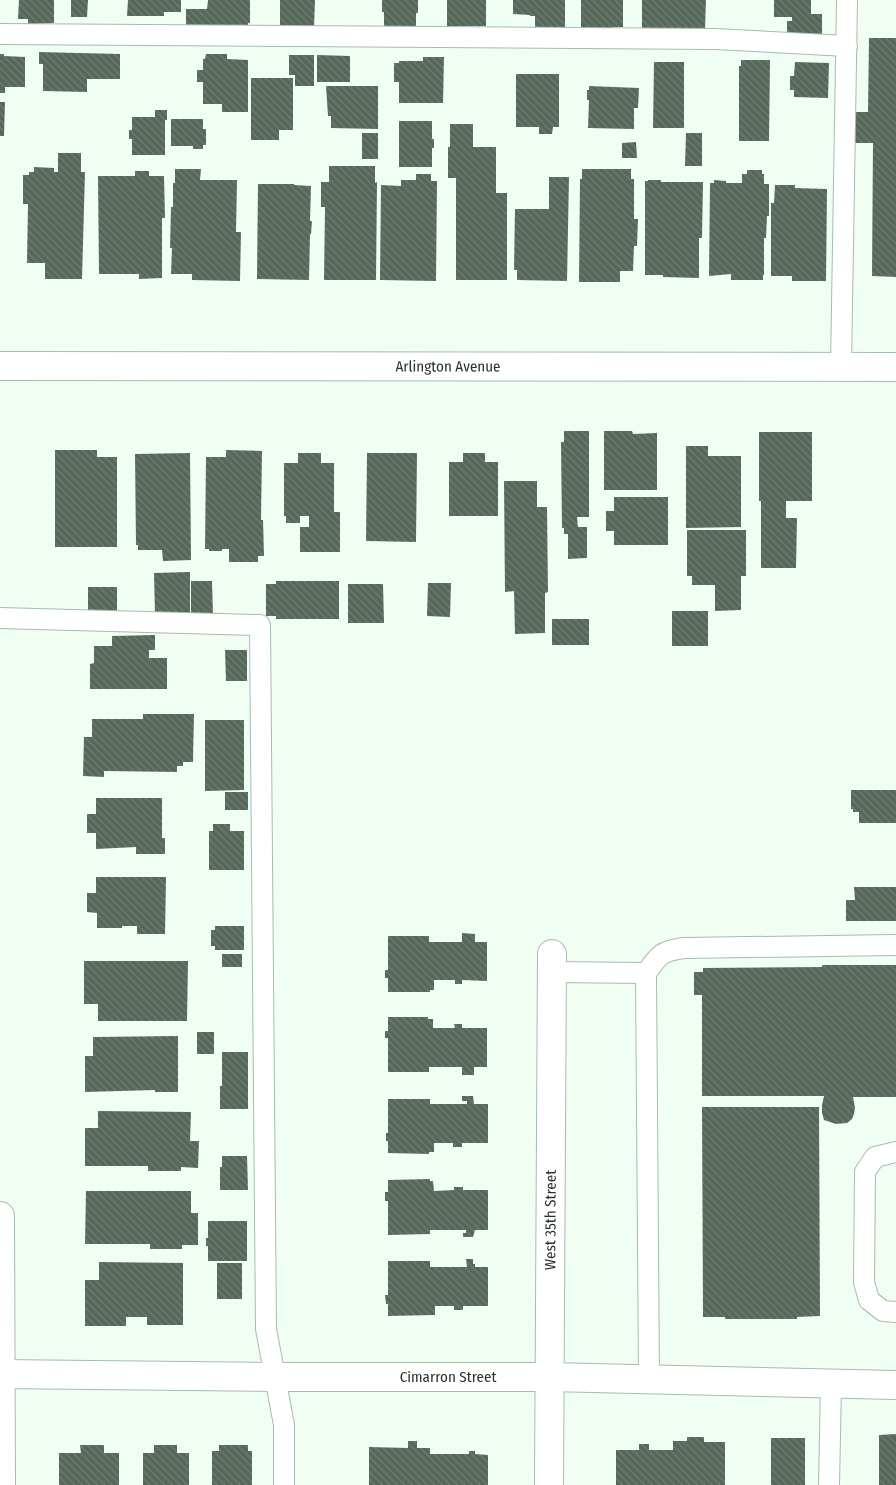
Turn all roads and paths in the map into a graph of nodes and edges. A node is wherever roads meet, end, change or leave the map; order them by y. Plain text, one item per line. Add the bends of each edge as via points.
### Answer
1 (848, 0) edge
2 (0, 34) edge
3 (847, 46) junction
4 (0, 366) edge
5 (841, 366) junction
6 (896, 367) edge
7 (0, 618) edge
8 (896, 945) edge
9 (552, 963) joint
10 (646, 973) junction
11 (896, 1152) edge
12 (0, 1216) edge
13 (896, 1312) edge
14 (0, 1374) edge
15 (276, 1377) junction
16 (549, 1377) junction
17 (650, 1380) junction
18 (831, 1384) junction
19 (896, 1385) edge
20 (1, 1485) edge
21 (284, 1485) edge
22 (549, 1485) edge
23 (829, 1485) edge

1 - 3 lane
2 - 3 lane via 715,39
3 - 5 lane
4 - 5 street, Arlington Avenue
5 - 6 street, Arlington Avenue
7 - 15 lane via 260,625 266,1329
8 - 10 lane via 684,948 660,955
9 - 10 lane
9 - 16 street, West 35th Street
10 - 17 lane
11 - 13 lane via 875,1157 864,1172 864,1282 869,1300 884,1311
12 - 14 street
14 - 15 street, Cimarron Street
14 - 20 street
15 - 16 street, Cimarron Street
15 - 21 lane via 284,1425
16 - 17 street, Cimarron Street
16 - 22 street, West 35th Street
17 - 18 street, Cimarron Street
18 - 19 street, Cimarron Street
18 - 23 lane

